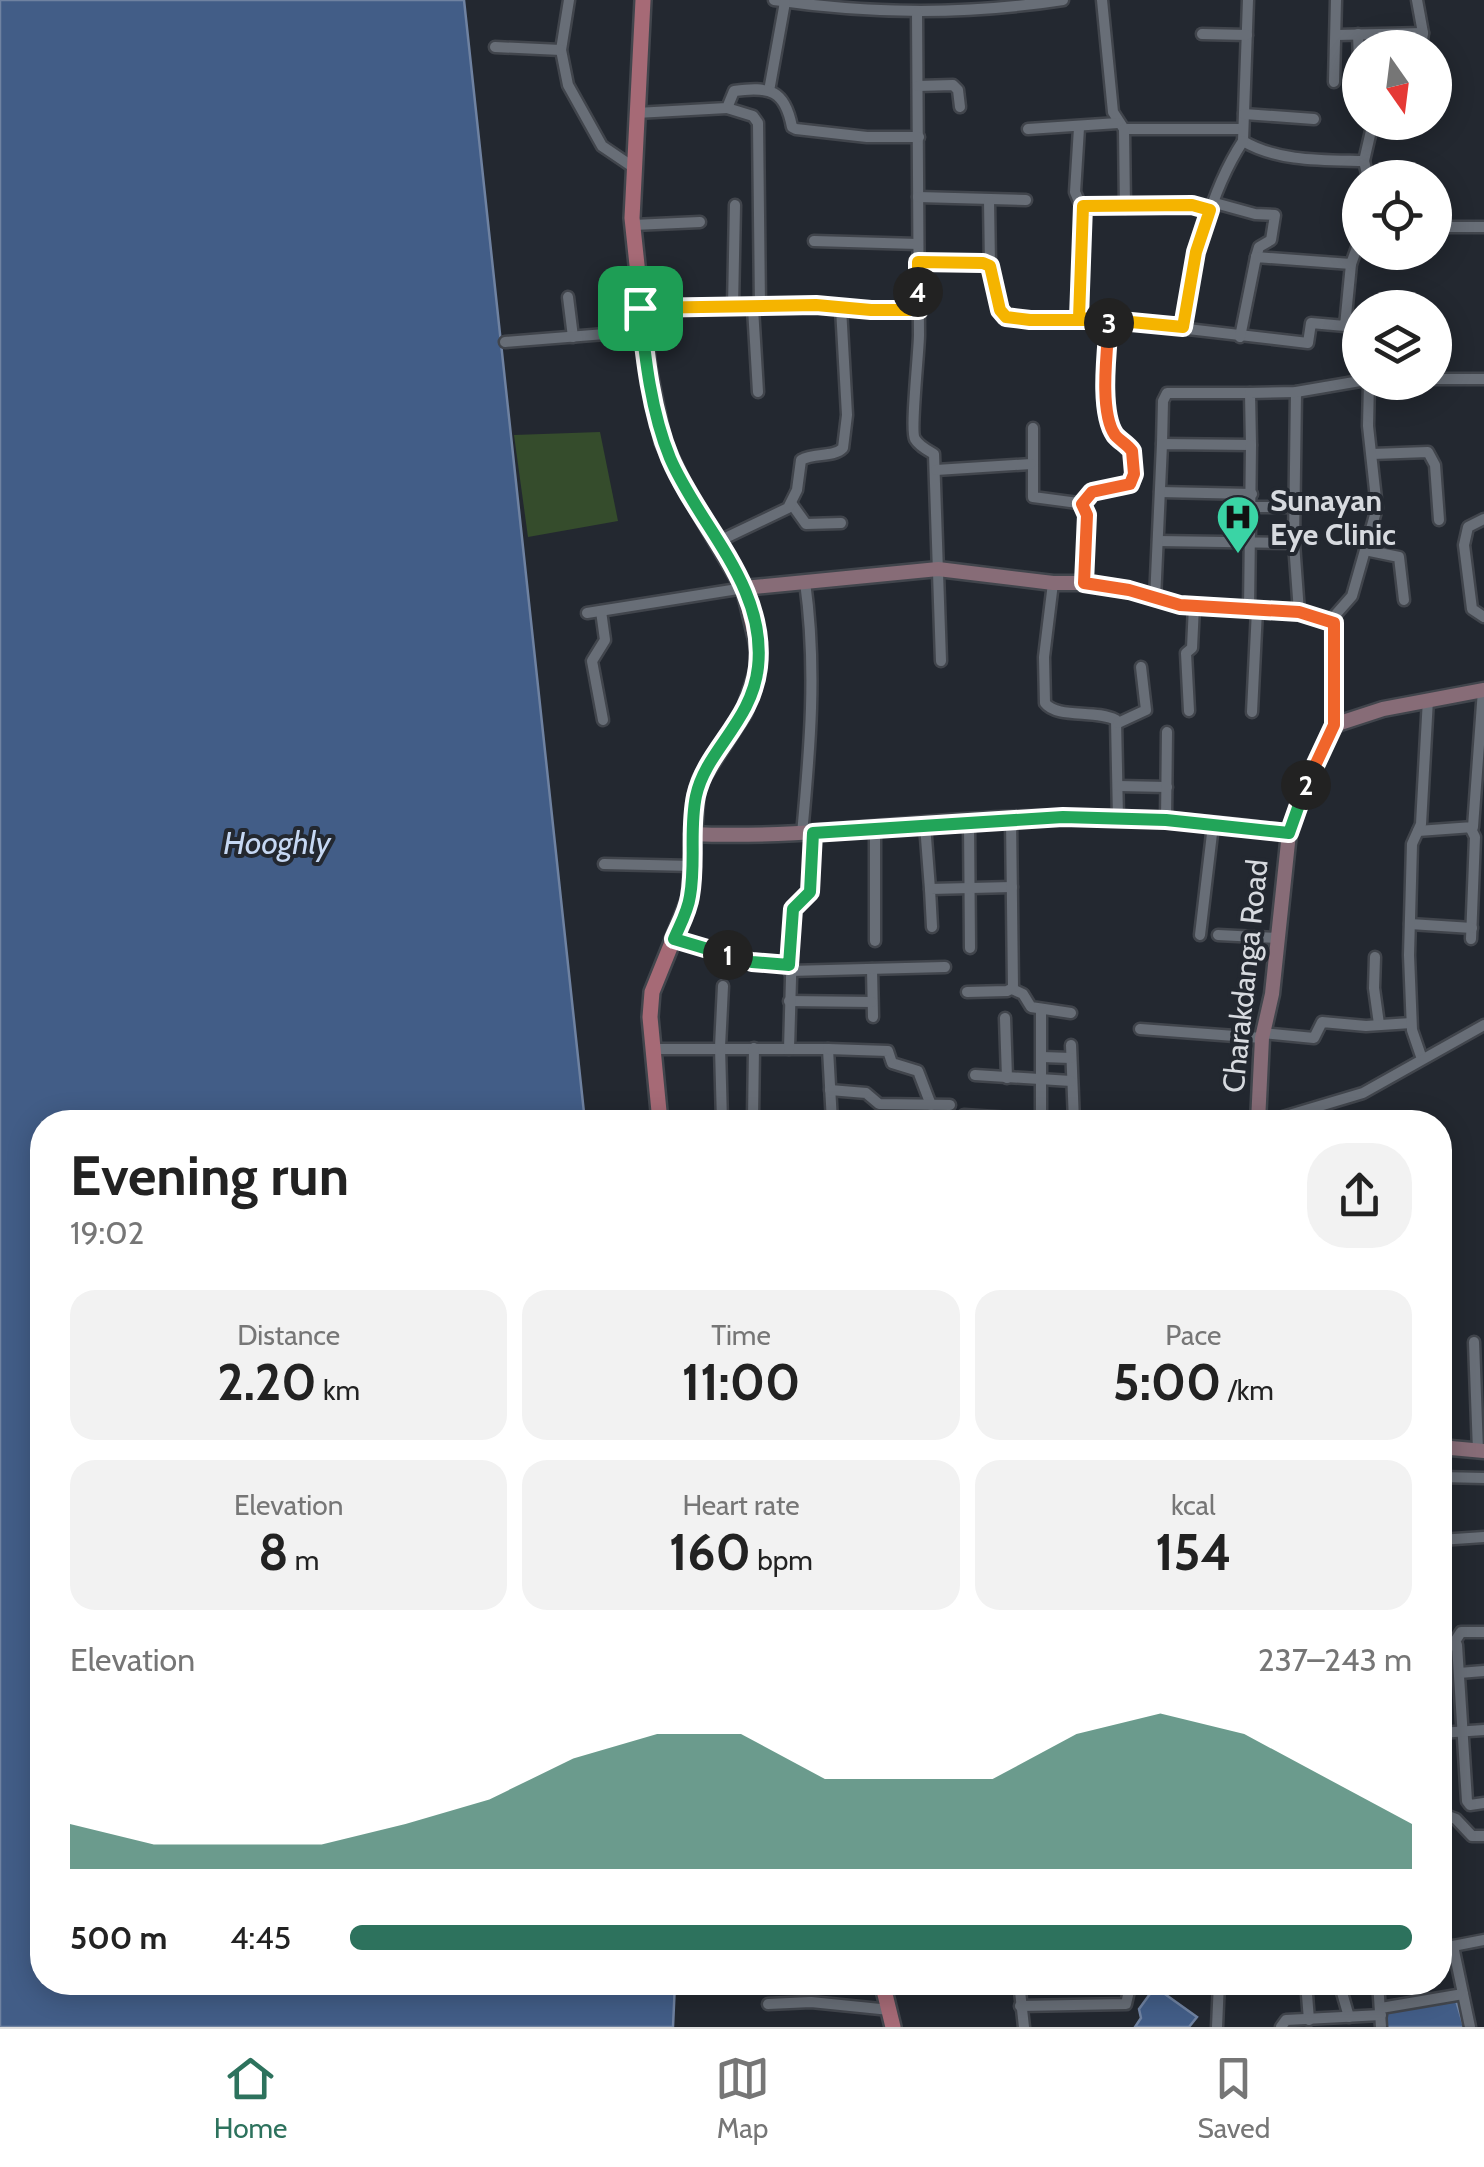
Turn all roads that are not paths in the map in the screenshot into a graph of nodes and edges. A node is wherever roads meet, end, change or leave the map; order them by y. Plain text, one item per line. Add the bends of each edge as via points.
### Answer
1 (570, 0) edge
2 (644, 0) edge
3 (1063, 0) edge
4 (1102, 0) edge
5 (1248, 0) edge
6 (1336, 0) edge
7 (1417, 0) edge
8 (778, 1) edge
9 (880, 5) edge
10 (976, 5) edge
11 (917, 12) junction
12 (1422, 30) edge
13 (1202, 34) dead end
14 (1247, 35) junction
15 (1337, 35) junction
16 (1342, 35) edge
17 (495, 48) dead end
18 (561, 50) junction
19 (1334, 82) dead end
20 (918, 86) junction
21 (770, 91) junction
22 (960, 107) dead end
23 (728, 108) junction
24 (636, 113) junction
25 (1244, 114) junction
26 (1314, 118) dead end
27 (1121, 126) junction
28 (1079, 128) junction
29 (1028, 129) dead end
30 (1243, 135) junction
31 (919, 136) junction
32 (1347, 160) edge
33 (633, 168) junction
34 (918, 197) junction
35 (990, 200) junction
36 (1026, 200) dead end
37 (735, 204) dead end
38 (1083, 206) junction
39 (1213, 206) junction
40 (1125, 208) junction
41 (700, 222) dead end
42 (633, 226) junction
43 (1484, 226) edge
44 (1452, 227) edge
45 (814, 241) dead end
46 (918, 244) junction
47 (1256, 257) junction
48 (918, 262) junction
49 (1342, 263) edge
50 (990, 266) junction
51 (568, 297) dead end
52 (733, 307) junction
53 (640, 308) junction
54 (756, 308) junction
55 (841, 308) junction
56 (919, 310) junction
57 (1079, 318) junction
58 (1110, 320) junction
59 (1342, 326) edge
60 (1183, 327) junction
61 (643, 332) junction
62 (573, 336) junction
63 (1240, 337) junction
64 (504, 342) dead end
65 (1452, 379) edge
66 (1484, 379) edge
67 (1342, 383) edge
68 (758, 392) dead end
69 (1296, 392) junction
70 (1250, 393) junction
71 (1369, 400) edge
72 (1033, 428) dead end
73 (1162, 444) junction
74 (1252, 445) junction
75 (1372, 454) junction
76 (1031, 464) junction
77 (936, 470) junction
78 (1160, 492) junction
79 (1252, 494) junction
80 (791, 504) junction
81 (1082, 504) junction
82 (1252, 506) junction
83 (1294, 507) junction
84 (1484, 519) edge
85 (1439, 520) dead end
86 (841, 523) dead end
87 (719, 541) junction
88 (1158, 541) junction
89 (1252, 543) junction
90 (1294, 543) junction
91 (1364, 550) junction
92 (938, 569) junction
93 (805, 582) junction
94 (1053, 583) junction
95 (1084, 583) junction
96 (744, 588) junction
97 (1155, 600) junction
98 (1404, 600) dead end
99 (1194, 606) junction
100 (601, 610) junction
101 (1253, 610) junction
102 (1299, 612) junction
103 (587, 613) dead end
104 (1484, 618) edge
105 (1330, 620) junction
106 (941, 661) dead end
107 (1142, 667) dead end
108 (1484, 690) edge
109 (1428, 699) junction
110 (1189, 711) dead end
111 (1252, 712) dead end
112 (603, 720) dead end
113 (1118, 724) junction
114 (1334, 725) junction
115 (1167, 732) dead end
116 (1118, 786) junction
117 (1167, 787) junction
118 (1118, 818) junction
119 (1012, 819) junction
120 (1166, 820) junction
121 (969, 822) junction
122 (926, 825) junction
123 (1214, 825) junction
124 (875, 829) junction
125 (1470, 829) junction
126 (1418, 831) junction
127 (1289, 833) junction
128 (692, 834) junction
129 (808, 834) junction
130 (604, 864) dead end
131 (693, 866) junction
132 (1012, 887) junction
133 (971, 888) junction
134 (930, 889) junction
135 (1410, 924) junction
136 (932, 927) dead end
137 (1200, 935) dead end
138 (1218, 935) dead end
139 (1279, 938) junction
140 (674, 939) junction
141 (875, 942) dead end
142 (970, 948) dead end
143 (1375, 957) dead end
144 (945, 967) dead end
145 (789, 968) junction
146 (872, 969) junction
147 (723, 986) dead end
148 (1012, 989) junction
149 (967, 992) dead end
150 (789, 1001) junction
151 (872, 1002) junction
152 (1041, 1009) junction
153 (1071, 1012) dead end
154 (873, 1017) dead end
155 (1006, 1018) dead end
156 (1379, 1024) junction
157 (1411, 1024) junction
158 (1484, 1024) edge
159 (1140, 1028) dead end
160 (1263, 1035) junction
161 (1071, 1045) dead end
162 (720, 1047) junction
163 (754, 1048) junction
164 (653, 1049) junction
165 (789, 1049) junction
166 (828, 1049) junction
167 (1042, 1056) junction
168 (1071, 1058) junction
169 (1422, 1059) junction
170 (975, 1075) dead end
171 (1007, 1078) junction
172 (1042, 1080) junction
173 (1071, 1081) junction
174 (830, 1090) junction
175 (931, 1105) junction
176 (950, 1105) dead end
177 (659, 1110) edge
178 (722, 1110) edge
179 (753, 1110) edge
180 (831, 1110) edge
181 (1041, 1110) edge
182 (1072, 1110) edge
183 (1259, 1110) edge
184 (1306, 1110) edge
185 (1474, 1342) dead end
186 (1479, 1362) edge
187 (1452, 1447) edge
188 (1481, 1451) edge
189 (1452, 1477) edge
190 (1484, 1478) edge
191 (1484, 1537) edge
192 (1452, 1539) edge
193 (1484, 1632) edge
194 (1454, 1644) joint
195 (1484, 1671) edge
196 (1459, 1673) junction
197 (1484, 1730) edge
198 (1464, 1731) junction
199 (1452, 1732) edge
200 (1484, 1804) edge
201 (1452, 1818) edge
202 (1484, 1836) edge
203 (1484, 1940) edge
204 (1453, 1946) joint
205 (1463, 1994) junction
206 (1020, 1995) edge
207 (1128, 1995) edge
208 (1218, 1995) edge
209 (1307, 1995) edge
210 (1343, 1995) edge
211 (768, 2004) dead end
212 (1020, 2006) junction
213 (1349, 2017) junction
214 (1381, 2017) edge
215 (891, 2019) edge
216 (1484, 2019) edge
217 (1309, 2020) junction
218 (1469, 2025) edge
219 (1024, 2027) edge
220 (1216, 2027) edge
221 (1281, 2027) edge

1 - 18 street
2 - 24 main road
3 - 10 street
4 - 27 street via 1113,112
5 - 14 street
6 - 15 street
7 - 12 street
8 - 9 street
8 - 21 street
9 - 11 street
10 - 11 street
11 - 20 street
13 - 14 street
14 - 25 street
15 - 16 street
15 - 19 street
17 - 18 street
18 - 33 street via 568,85 602,146
20 - 22 street via 952,85
20 - 31 street
21 - 23 street via 734,91
21 - 31 street via 788,107 796,129
23 - 24 street
23 - 54 street via 758,123
24 - 33 main road
25 - 26 street
25 - 30 street
27 - 28 street
27 - 30 street
27 - 40 street
28 - 29 street
28 - 38 street via 1074,192
30 - 32 street via 1257,149
30 - 39 street
31 - 34 street
33 - 42 main road
34 - 35 street
34 - 46 street
35 - 36 street
35 - 50 street
37 - 52 street
38 - 40 street
38 - 57 street
39 - 40 street
39 - 47 street via 1275,215 1271,240 1259,246
39 - 60 street via 1196,252
41 - 42 street
42 - 53 main road
43 - 44 street
45 - 46 street
46 - 48 street
47 - 49 street
47 - 63 street
48 - 50 street
48 - 56 street
50 - 57 street via 1006,317
51 - 62 street
52 - 53 street
52 - 54 street
53 - 61 main road
54 - 55 street
54 - 68 street
55 - 56 street
55 - 80 street via 843,448 801,460
56 - 77 street via 912,433 934,454
57 - 58 street
58 - 60 street
58 - 81 street via 1108,410 1116,436 1132,451 1134,474 1130,484 1092,492
59 - 63 street via 1311,323 1308,342
60 - 63 street
61 - 62 street
61 - 87 main road via 664,442
62 - 64 street
65 - 66 street
67 - 69 street
69 - 70 street
69 - 83 street
70 - 73 street via 1167,393
70 - 74 street
71 - 75 street
72 - 76 street
73 - 74 street
73 - 78 street
74 - 79 street
75 - 85 street via 1428,452
75 - 91 street via 1377,508
76 - 77 street
76 - 81 street via 1033,497
77 - 92 street
78 - 79 street
78 - 88 street
79 - 82 street
80 - 86 street via 806,524
80 - 87 street
81 - 95 street
82 - 83 street
82 - 89 street
83 - 90 street
84 - 104 street via 1468,527 1464,545 1472,609
87 - 96 main road
88 - 89 street
88 - 97 street
89 - 90 street
89 - 101 street
90 - 102 street
91 - 98 street via 1399,558
91 - 105 street via 1352,596
92 - 93 street
92 - 94 street
92 - 106 street
93 - 96 street
93 - 129 street via 814,684
94 - 95 street
94 - 113 street via 1046,703 1051,710 1106,715
95 - 97 street
96 - 100 street
96 - 128 main road via 758,634 758,670 744,712 702,779
97 - 99 street
99 - 101 street
99 - 110 street via 1192,648 1186,653
100 - 103 street
100 - 112 street via 605,640 592,661
101 - 102 street
101 - 111 street
102 - 105 street
105 - 114 street via 1336,634
107 - 113 street via 1146,710
108 - 109 street
108 - 125 street
109 - 114 street
109 - 126 street
113 - 116 street
114 - 127 street, Charakdanga Road
115 - 117 street
116 - 117 street
116 - 118 street
117 - 120 street
118 - 119 street
118 - 120 street
119 - 121 street
119 - 132 street
120 - 123 street
121 - 122 street
121 - 133 street
122 - 124 street
122 - 134 street
123 - 127 street
123 - 137 street
124 - 129 street
124 - 141 street
125 - 126 street
125 - 135 street via 1472,933
126 - 135 street
127 - 139 street, Charakdanga Road
128 - 129 street
128 - 131 main road
129 - 145 street via 810,892 793,909
130 - 131 street
131 - 140 main road via 690,898
132 - 133 street
132 - 148 street
133 - 134 street
133 - 142 street
134 - 136 street
135 - 157 street
138 - 139 street
139 - 160 street, Charakdanga Road
140 - 145 street
140 - 164 main road via 652,992
143 - 156 street
144 - 146 street
145 - 146 street
145 - 150 street
146 - 151 street
147 - 162 street
148 - 149 street
148 - 152 street
150 - 151 street
150 - 165 street
151 - 154 street
152 - 153 street
152 - 167 street
155 - 171 street
156 - 157 street
156 - 160 street via 1322,1022 1314,1038
157 - 169 street
158 - 169 street
159 - 160 street
160 - 183 street, Charakdanga Road
161 - 168 street
162 - 163 street
162 - 164 street
162 - 178 street
163 - 165 street
163 - 179 street
164 - 177 main road
165 - 166 street
166 - 174 street
166 - 175 street via 888,1050 891,1062 918,1071
167 - 168 street
167 - 172 street
168 - 173 street
169 - 184 street via 1363,1093
170 - 171 street
171 - 172 street
172 - 173 street
172 - 181 street
173 - 182 street
174 - 175 street via 866,1093 878,1104
174 - 180 street
175 - 176 street
185 - 186 street
186 - 188 street
187 - 188 street
189 - 190 street
191 - 192 street
193 - 194 street via 1461,1632
194 - 196 street
195 - 196 street
196 - 198 street
197 - 198 street
198 - 199 street
198 - 200 street via 1467,1803
201 - 202 street via 1472,1836
203 - 204 street
204 - 205 street
205 - 214 street
205 - 218 street
206 - 212 street
207 - 212 street via 1126,2004
208 - 220 street
209 - 217 street
210 - 213 street
211 - 215 street via 810,2002
212 - 219 street
213 - 214 street
213 - 217 street
216 - 218 street
217 - 221 street via 1284,2020

